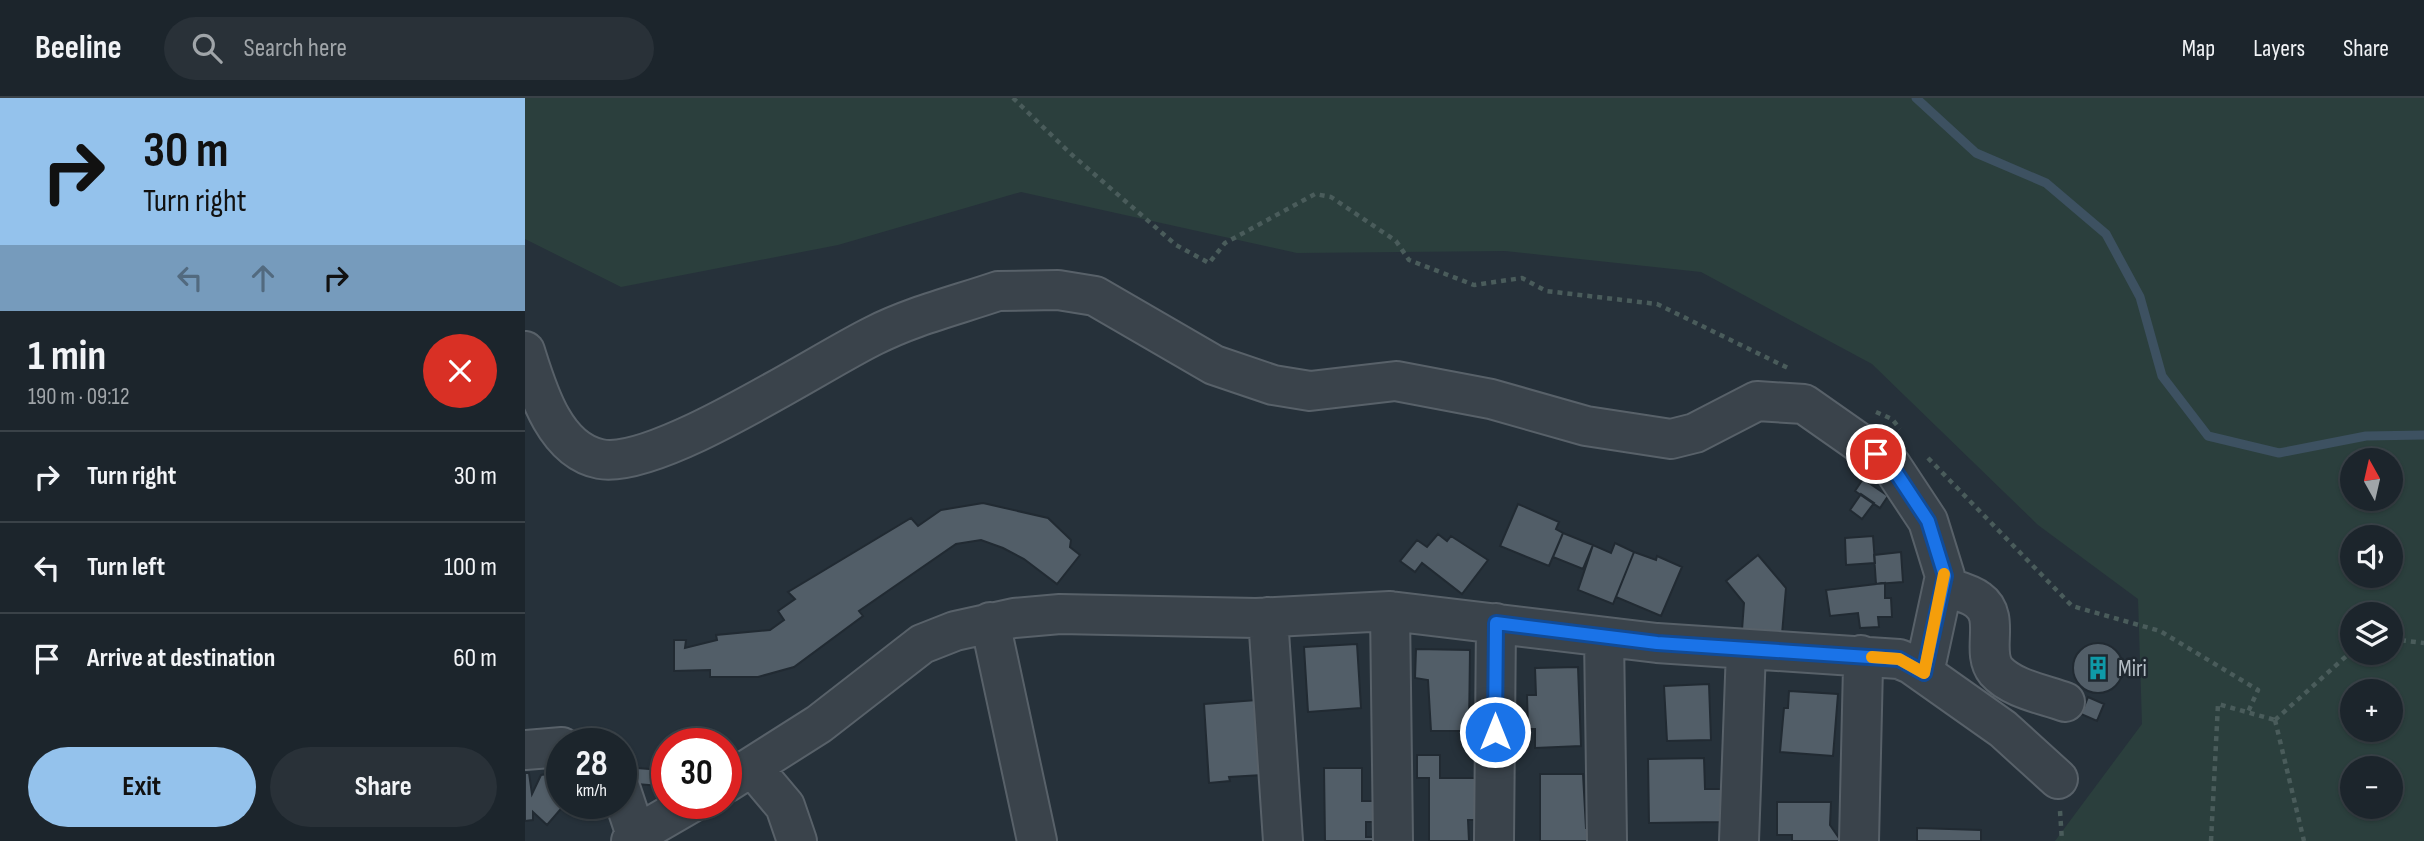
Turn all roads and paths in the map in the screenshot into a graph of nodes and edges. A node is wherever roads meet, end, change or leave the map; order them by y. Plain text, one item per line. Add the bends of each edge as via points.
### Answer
1 (1013, 98) edge
2 (525, 351) edge
3 (1793, 371) dead end
4 (1867, 407) dead end
5 (1901, 429) dead end
6 (1920, 449) dead end
7 (1943, 586) junction
8 (1390, 611) junction
9 (1268, 617) junction
10 (990, 622) junction
11 (1496, 623) junction
12 (1604, 637) junction
13 (2403, 640) edge
14 (2424, 643) edge
15 (1746, 650) junction
16 (1861, 655) junction
17 (2340, 662) edge
18 (1924, 673) junction
19 (2065, 702) dead end
20 (2248, 712) junction
21 (2275, 719) junction
22 (546, 748) edge
23 (525, 750) edge
24 (742, 775) edge
25 (742, 777) edge
26 (2058, 779) dead end
27 (628, 819) edge
28 (664, 819) edge
29 (633, 838) edge
30 (797, 841) edge
31 (1037, 841) edge
32 (1283, 841) edge
33 (1393, 841) edge
34 (1493, 841) edge
35 (1607, 841) edge
36 (1739, 841) edge
37 (1859, 841) edge
38 (2211, 841) edge
39 (2304, 841) edge

1 - 3 path via 1176,245 1209,263 1225,243 1315,194 1331,197 1396,241 1409,260 1474,285 1523,278 1546,291 1657,304
2 - 7 street via 543,408 577,450 612,460 647,453 757,402 883,331 1008,290 1095,296 1213,365 1285,387 1322,391 1396,381 1491,399 1587,426 1671,439 1695,433 1758,401 1804,404 1891,465 1928,521 1945,576
4 - 5 path via 1892,419
6 - 20 path via 2072,606 2160,631 2258,690
7 - 18 street
7 - 19 street via 1979,600 1986,610 1990,655 1998,673 2019,686
8 - 9 street
8 - 11 street
8 - 33 street
9 - 10 street via 1060,614
9 - 32 street
10 - 24 street via 912,650 819,724
10 - 31 street
11 - 12 street
11 - 34 street
12 - 15 street
12 - 35 street
13 - 14 path
15 - 16 street
15 - 36 street
16 - 18 street via 1899,659
16 - 37 street
17 - 21 path
18 - 26 street via 2003,729
20 - 21 path
20 - 38 path via 2218,704
21 - 39 path
22 - 23 street
25 - 30 street via 785,806
27 - 29 street
28 - 29 street

